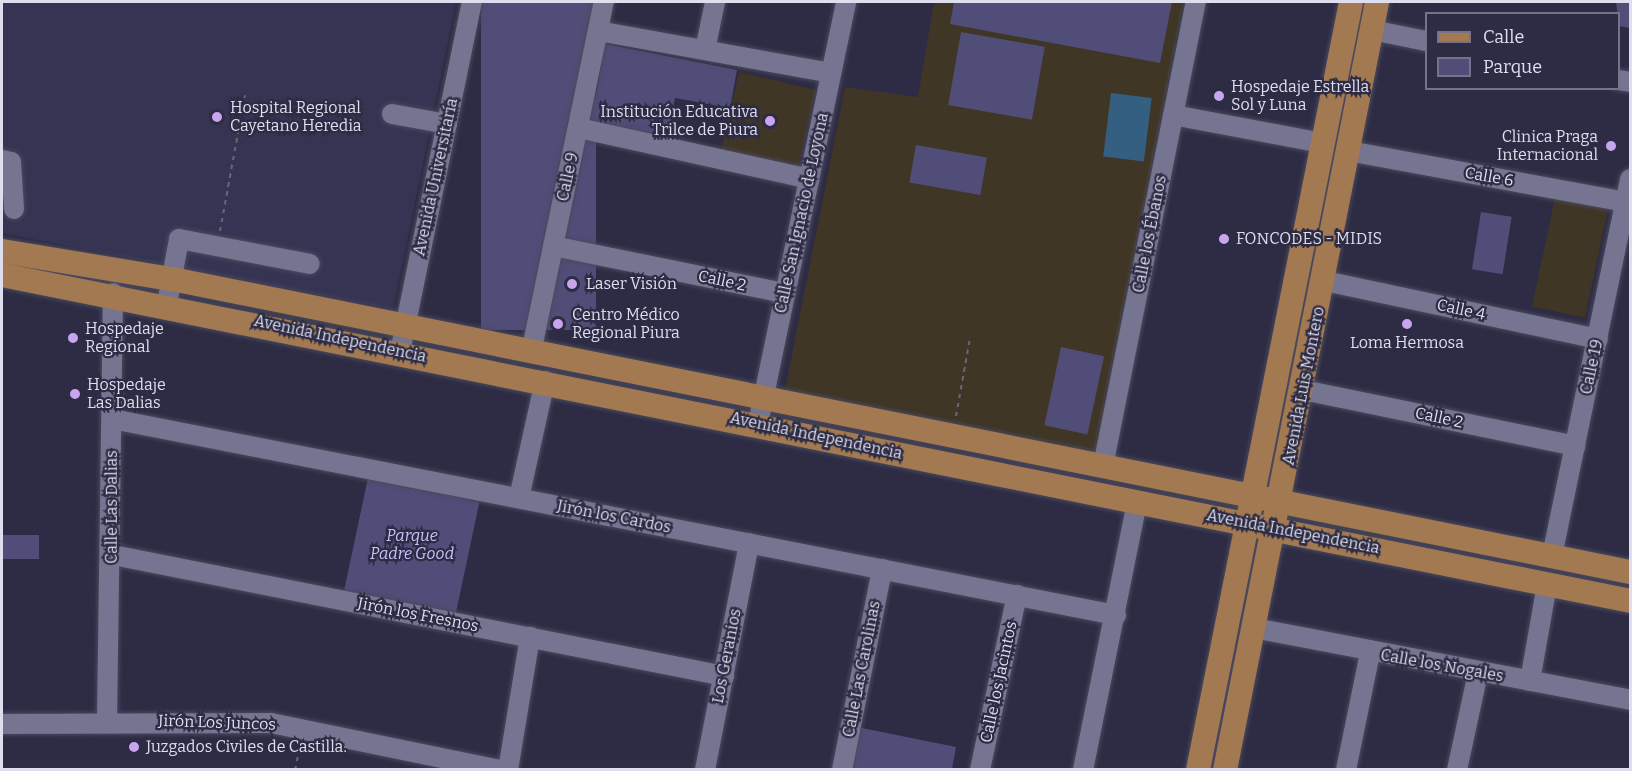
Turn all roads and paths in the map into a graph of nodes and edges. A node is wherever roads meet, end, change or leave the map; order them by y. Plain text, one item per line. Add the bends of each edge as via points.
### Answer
1 (472, 2) edge
2 (604, 2) edge
3 (715, 2) edge
4 (846, 2) edge
5 (1196, 2) edge
6 (1350, 2) edge
7 (1377, 2) edge
8 (1372, 30) junction
9 (598, 31) junction
10 (1425, 41) edge
11 (705, 50) junction
12 (831, 74) junction
13 (245, 95) dead end
14 (392, 114) dead end
15 (1173, 115) junction
16 (447, 124) junction
17 (578, 128) junction
18 (1322, 143) junction
19 (1348, 151) junction
20 (2, 160) edge
21 (809, 179) junction
22 (1630, 179) edge
23 (1628, 203) edge
24 (14, 209) dead end
25 (218, 246) junction
26 (553, 246) junction
27 (2, 251) edge
28 (310, 264) dead end
29 (2, 274) edge
30 (172, 279) junction
31 (1324, 281) junction
32 (113, 293) junction
33 (785, 293) junction
34 (167, 304) junction
35 (405, 328) junction
36 (970, 338) dead end
37 (1598, 339) junction
38 (400, 352) junction
39 (531, 353) junction
40 (545, 381) junction
41 (1304, 390) junction
42 (763, 400) junction
43 (112, 419) junction
44 (758, 424) junction
45 (953, 437) junction
46 (1575, 446) junction
47 (1103, 466) junction
48 (1254, 495) junction
49 (519, 498) junction
50 (1282, 500) junction
51 (1137, 501) junction
52 (1248, 522) junction
53 (1276, 528) junction
54 (749, 543) junction
55 (112, 555) junction
56 (1552, 556) junction
57 (882, 569) junction
58 (1630, 572) edge
59 (1547, 585) junction
60 (1017, 595) junction
61 (1630, 601) edge
62 (1116, 615) junction
63 (1254, 628) junction
64 (530, 637) junction
65 (1370, 653) junction
66 (1478, 673) junction
67 (724, 676) junction
68 (1530, 681) junction
69 (1630, 700) edge
70 (107, 721) junction
71 (2, 724) edge
72 (303, 729) junction
73 (295, 770) edge
74 (500, 770) edge
75 (508, 770) edge
76 (705, 770) edge
77 (842, 770) edge
78 (980, 770) edge
79 (1083, 770) edge
80 (1198, 770) edge
81 (1225, 770) edge
82 (1347, 770) edge
83 (1457, 770) edge

1 - 16 street, Avenida Universitaría
2 - 9 street, Calle 9
3 - 11 street
4 - 12 street, Calle San Ignacio de Loyona
5 - 15 street, Calle los Ébanos
6 - 18 main road, Avenida Luis Montero
7 - 8 main road, Avenida Luis Montero
8 - 10 street
8 - 19 main road, Avenida Luis Montero
9 - 11 street
9 - 17 street, Calle 9
11 - 12 street
12 - 21 street, Calle San Ignacio de Loyona
13 - 25 path
14 - 16 street
15 - 18 street
15 - 47 street, Calle los Ébanos
16 - 35 street, Avenida Universitaría
17 - 21 street
17 - 26 street, Calle 9
18 - 48 main road, Avenida Luis Montero
19 - 23 street, Calle 6
19 - 31 main road, Avenida Luis Montero
20 - 24 street via 11,162
21 - 33 street, Calle San Ignacio de Loyona
22 - 23 street, Calle 19
23 - 37 street, Calle 19
25 - 28 street
25 - 30 street via 179,239
26 - 33 street, Calle 2
26 - 39 street, Calle 9
27 - 30 main road, Avenida Independencia
29 - 32 main road, Avenida Independencia
30 - 34 street
30 - 35 main road, Avenida Independencia
31 - 37 street, Calle 4
31 - 41 main road, Avenida Luis Montero
32 - 34 main road, Avenida Independencia
32 - 43 street, Calle Las Dalias
33 - 42 street, Calle San Ignacio de Loyona
34 - 38 main road, Avenida Independencia
35 - 38 street, Avenida Universitaría
35 - 39 main road, Avenida Independencia
36 - 45 path
37 - 46 street, Calle 19
38 - 40 main road, Avenida Independencia
39 - 42 main road, Avenida Independencia
40 - 44 main road, Avenida Independencia
40 - 49 street
41 - 46 street, Calle 2
41 - 50 main road, Avenida Luis Montero
42 - 44 street, Calle San Ignacio de Loyona
42 - 45 main road, Avenida Independencia
43 - 49 street, Jirón los Cardos
43 - 55 street, Calle Las Dalias
44 - 51 main road, Avenida Independencia
45 - 47 main road, Avenida Independencia
46 - 56 street, Calle 19
47 - 48 main road, Avenida Independencia
48 - 50 main road, Avenida Independencia
48 - 52 main road, Avenida Luis Montero
49 - 54 street, Jirón los Cardos
50 - 53 main road, Avenida Luis Montero
50 - 56 main road, Avenida Independencia
51 - 52 main road, Avenida Independencia
51 - 62 street
52 - 53 main road, Avenida Independencia
52 - 80 main road, Avenida Luis Montero
53 - 59 main road, Avenida Independencia
53 - 63 main road, Avenida Luis Montero
54 - 57 street, Jirón los Cardos
54 - 67 street, Los Geranios
55 - 64 street, Jirón los Fresnos
55 - 70 street, Calle Las Dalias
56 - 58 main road, Avenida Independencia
57 - 60 street, Jirón los Cardos
57 - 77 street, Calle Las Carolinas
59 - 61 main road, Avenida Independencia
59 - 68 street
60 - 62 street, Jirón los Cardos
60 - 78 street, Calle los Jacintos
62 - 79 street
63 - 65 street, Calle los Nogales
63 - 81 main road, Avenida Luis Montero
64 - 67 street, Jirón los Fresnos
64 - 75 street
65 - 66 street, Calle los Nogales
65 - 82 street
66 - 68 street, Calle los Nogales
66 - 83 street
67 - 76 street, Los Geranios
68 - 69 street, Calle los Nogales
70 - 71 street, Jirón Los Juncos
70 - 72 street, Jirón Los Juncos via 271,723
72 - 73 path
72 - 74 street, Jirón Los Juncos

